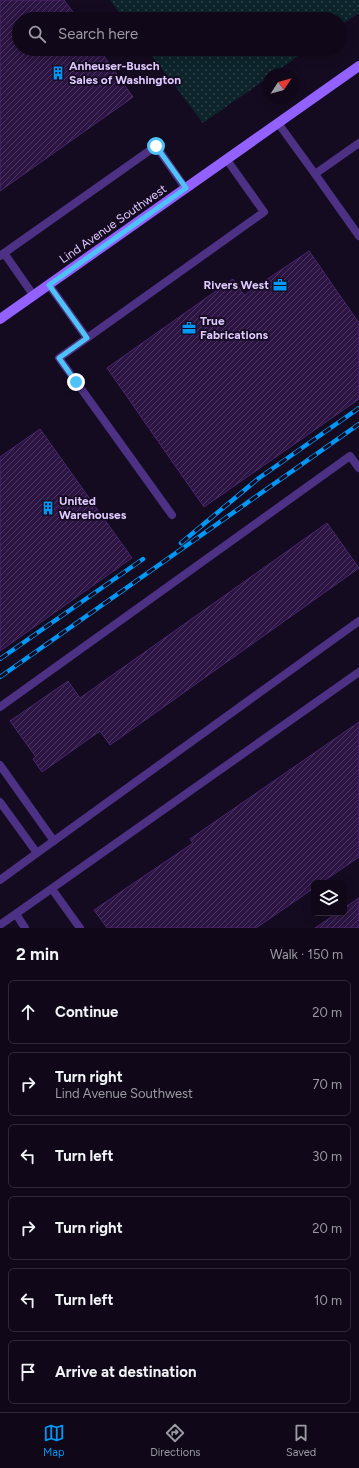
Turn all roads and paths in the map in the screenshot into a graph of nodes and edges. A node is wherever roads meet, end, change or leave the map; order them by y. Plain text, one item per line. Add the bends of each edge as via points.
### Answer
1 (359, 66) edge
2 (278, 123) junction
3 (359, 143) edge
4 (226, 160) junction
5 (315, 174) junction
6 (186, 188) junction
7 (359, 236) edge
8 (2, 254) edge
9 (49, 285) junction
10 (34, 296) junction
11 (0, 319) edge
12 (87, 338) junction
13 (359, 468) edge
14 (172, 515) dead end
15 (359, 621) edge
16 (359, 672) edge
17 (0, 707) edge
18 (0, 765) edge
19 (0, 802) edge
20 (54, 841) junction
21 (37, 853) junction
22 (0, 879) edge
23 (52, 888) junction
24 (16, 914) junction
25 (0, 925) edge
26 (26, 928) edge
27 (80, 928) edge

1 - 2 main road, Lind Avenue Southwest
2 - 4 main road, Lind Avenue Southwest
2 - 5 lane
3 - 5 lane
4 - 6 main road, Lind Avenue Southwest
4 - 12 lane via 264,212
5 - 7 lane
6 - 8 lane via 156,146
6 - 9 main road, Lind Avenue Southwest
8 - 10 lane
9 - 10 main road, Lind Avenue Southwest
9 - 12 lane
10 - 11 main road, Lind Avenue Southwest
12 - 14 lane via 59,358
13 - 17 lane via 350,456
15 - 20 lane
16 - 23 lane
18 - 20 lane
19 - 21 lane
20 - 21 lane
21 - 22 lane
23 - 24 lane
23 - 27 lane
24 - 25 lane
24 - 26 lane

